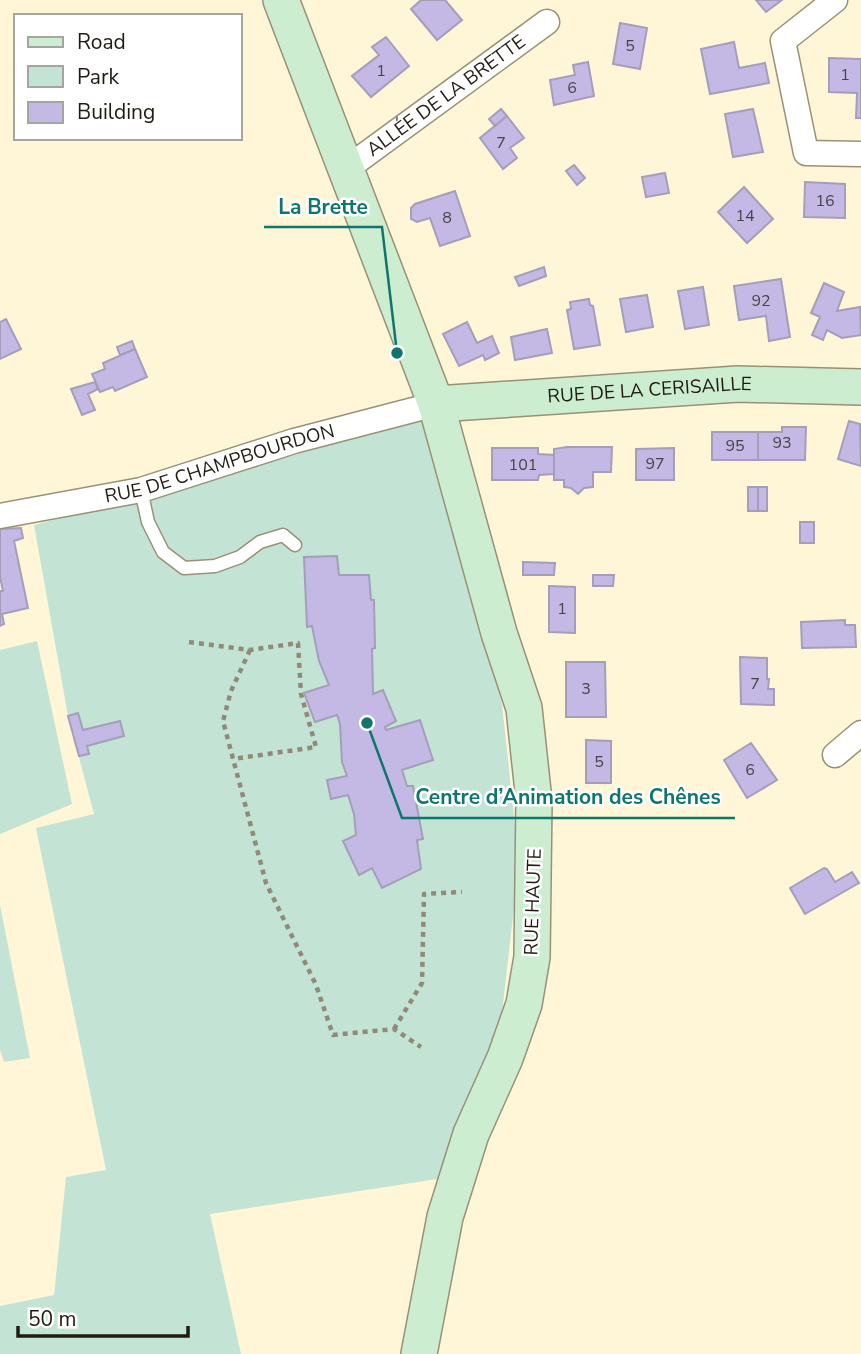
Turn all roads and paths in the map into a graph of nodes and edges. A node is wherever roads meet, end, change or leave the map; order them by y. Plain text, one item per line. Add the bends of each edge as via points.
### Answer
1 (281, 0) edge
2 (835, 0) edge
3 (547, 22) dead end
4 (861, 154) edge
5 (346, 169) junction
6 (861, 387) edge
7 (436, 404) junction
8 (141, 490) junction
9 (0, 516) edge
10 (295, 545) dead end
11 (188, 642) dead end
12 (250, 650) junction
13 (861, 733) edge
14 (835, 755) dead end
15 (233, 759) junction
16 (462, 892) dead end
17 (394, 1029) junction
18 (421, 1047) dead end
19 (419, 1354) edge

1 - 5 street, RUE HAUTE
2 - 4 street via 783,41 806,153
3 - 5 street, ALLÉE DE LA BRETTE
5 - 7 street, RUE HAUTE
6 - 7 street, RUE DE LA CERISAILLE via 738,384
7 - 8 street, RUE DE CHAMPBOURDON via 294,440
7 - 19 street, RUE HAUTE via 524,708 534,801 535,887 532,957 524,1004 471,1134 445,1217
8 - 9 street, RUE DE CHAMPBOURDON
8 - 10 lane via 148,522 163,552 184,568 240,558 260,542 283,535
11 - 12 path
12 - 15 path via 223,721
12 - 15 path via 298,643 301,694 316,747
13 - 14 street
15 - 17 path via 266,883 316,985 333,1035
16 - 17 path via 424,894 422,983
17 - 18 path

